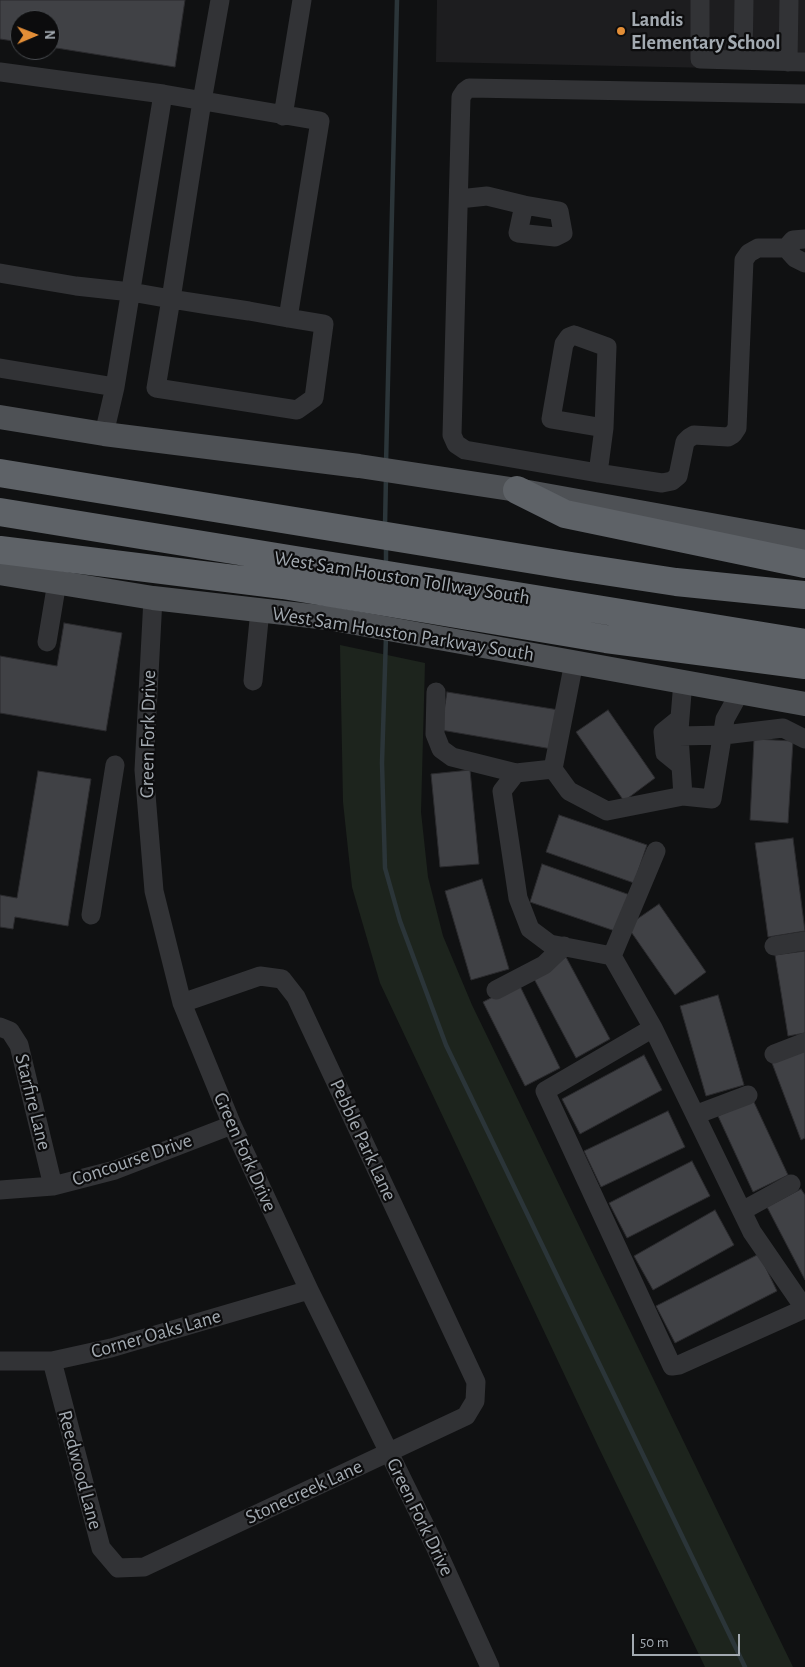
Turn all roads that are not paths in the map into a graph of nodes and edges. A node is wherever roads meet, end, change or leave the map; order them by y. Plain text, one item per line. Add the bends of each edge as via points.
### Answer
1 (220, 0) edge
2 (302, 0) edge
3 (700, 0) edge
4 (744, 0) edge
5 (789, 0) edge
6 (743, 60) junction
7 (797, 62) edge
8 (0, 72) edge
9 (163, 94) junction
10 (805, 94) edge
11 (202, 101) junction
12 (283, 116) junction
13 (459, 199) junction
14 (524, 205) dead end
15 (805, 238) edge
16 (786, 248) junction
17 (805, 263) edge
18 (0, 273) edge
19 (131, 292) junction
20 (172, 298) junction
21 (288, 318) junction
22 (0, 368) edge
23 (116, 387) junction
24 (0, 417) edge
25 (604, 428) junction
26 (104, 434) junction
27 (598, 473) junction
28 (0, 474) edge
29 (517, 490) junction
30 (0, 512) edge
31 (805, 542) edge
32 (0, 550) edge
33 (805, 564) edge
34 (0, 573) edge
35 (57, 582) junction
36 (805, 595) edge
37 (153, 598) junction
38 (260, 610) junction
39 (47, 642) dead end
40 (805, 643) edge
41 (574, 662) junction
42 (805, 665) edge
43 (253, 681) dead end
44 (683, 681) junction
45 (436, 692) dead end
46 (740, 692) junction
47 (805, 704) edge
48 (679, 727) junction
49 (724, 735) junction
50 (805, 739) edge
51 (116, 766) dead end
52 (553, 769) junction
53 (516, 773) junction
54 (683, 796) junction
55 (656, 851) dead end
56 (91, 915) dead end
57 (805, 941) edge
58 (564, 946) junction
59 (774, 946) dead end
60 (612, 956) junction
61 (496, 990) dead end
62 (182, 1003) junction
63 (0, 1027) edge
64 (654, 1028) junction
65 (805, 1042) edge
66 (774, 1054) dead end
67 (748, 1095) dead end
68 (695, 1115) junction
69 (232, 1125) junction
70 (791, 1184) dead end
71 (53, 1186) junction
72 (0, 1190) edge
73 (742, 1211) junction
74 (309, 1290) junction
75 (804, 1309) edge
76 (0, 1361) edge
77 (52, 1361) junction
78 (475, 1400) joint
79 (388, 1452) junction
80 (123, 1568) joint
81 (490, 1667) edge

1 - 11 street
2 - 12 street
3 - 6 street via 700,59
4 - 6 street
5 - 7 street
6 - 7 street
8 - 9 street
9 - 11 street
9 - 19 street
10 - 13 street via 470,88 461,97
11 - 12 street
11 - 20 street
12 - 21 street via 320,120
13 - 14 street via 486,196
13 - 27 street via 452,435 456,444 465,450
15 - 16 street via 793,240
16 - 17 street
16 - 27 street via 758,248 748,252 744,260 737,428 733,434 728,437 694,435 689,438 685,442 678,476 662,483
18 - 19 street
19 - 20 street
19 - 23 street
20 - 21 street
20 - 21 street via 156,388 297,410 314,398 324,324
22 - 23 street
23 - 26 street
24 - 26 main road
25 - 25 street via 607,347 574,335 564,344 551,419
25 - 27 street
26 - 29 main road via 359,466
28 - 36 highway, West Sam Houston Tollway South via 676,582
29 - 31 main road
29 - 33 highway via 565,514
30 - 40 highway, West Sam Houston Tollway South
32 - 42 highway via 283,585 606,639
34 - 35 main road, West Sam Houston Parkway South
35 - 37 main road, West Sam Houston Parkway South
35 - 39 street
37 - 38 main road, West Sam Houston Parkway South
37 - 62 street, Green Fork Drive via 144,770 154,891
38 - 41 main road, West Sam Houston Parkway South
38 - 43 street
41 - 44 main road, West Sam Houston Parkway South
41 - 52 street
44 - 46 main road, West Sam Houston Parkway South
44 - 48 street
45 - 53 street via 435,734 441,749 452,757
46 - 47 main road, West Sam Houston Parkway South
46 - 49 street via 725,718
48 - 49 street
48 - 54 street
49 - 50 street via 783,728
49 - 54 street via 712,799
51 - 56 street
52 - 53 street
52 - 54 street via 569,791 607,811
53 - 58 street via 502,791 518,898 530,930 550,944
55 - 60 street
57 - 59 street
58 - 60 street
58 - 61 street via 544,965
60 - 64 street
62 - 69 street, Green Fork Drive
62 - 78 street, Pebble Park Lane via 260,976 282,979 296,997 476,1382
63 - 71 street, Starfire Lane via 10,1031 19,1045
64 - 68 street
64 - 75 street via 545,1091 672,1366 679,1366
65 - 66 street
67 - 68 street
68 - 73 street
69 - 71 street, Concourse Drive via 115,1170
69 - 74 street, Green Fork Drive
70 - 73 street
71 - 72 street, Concourse Drive
73 - 75 street via 752,1232
74 - 77 street, Corner Oaks Lane via 111,1348
74 - 79 street, Green Fork Drive
76 - 77 street, Corner Oaks Lane
77 - 80 street, Reedwood Lane via 101,1548 118,1568
78 - 79 street, Stonecreek Lane via 466,1416
79 - 80 street, Stonecreek Lane via 144,1567
79 - 81 street, Green Fork Drive

